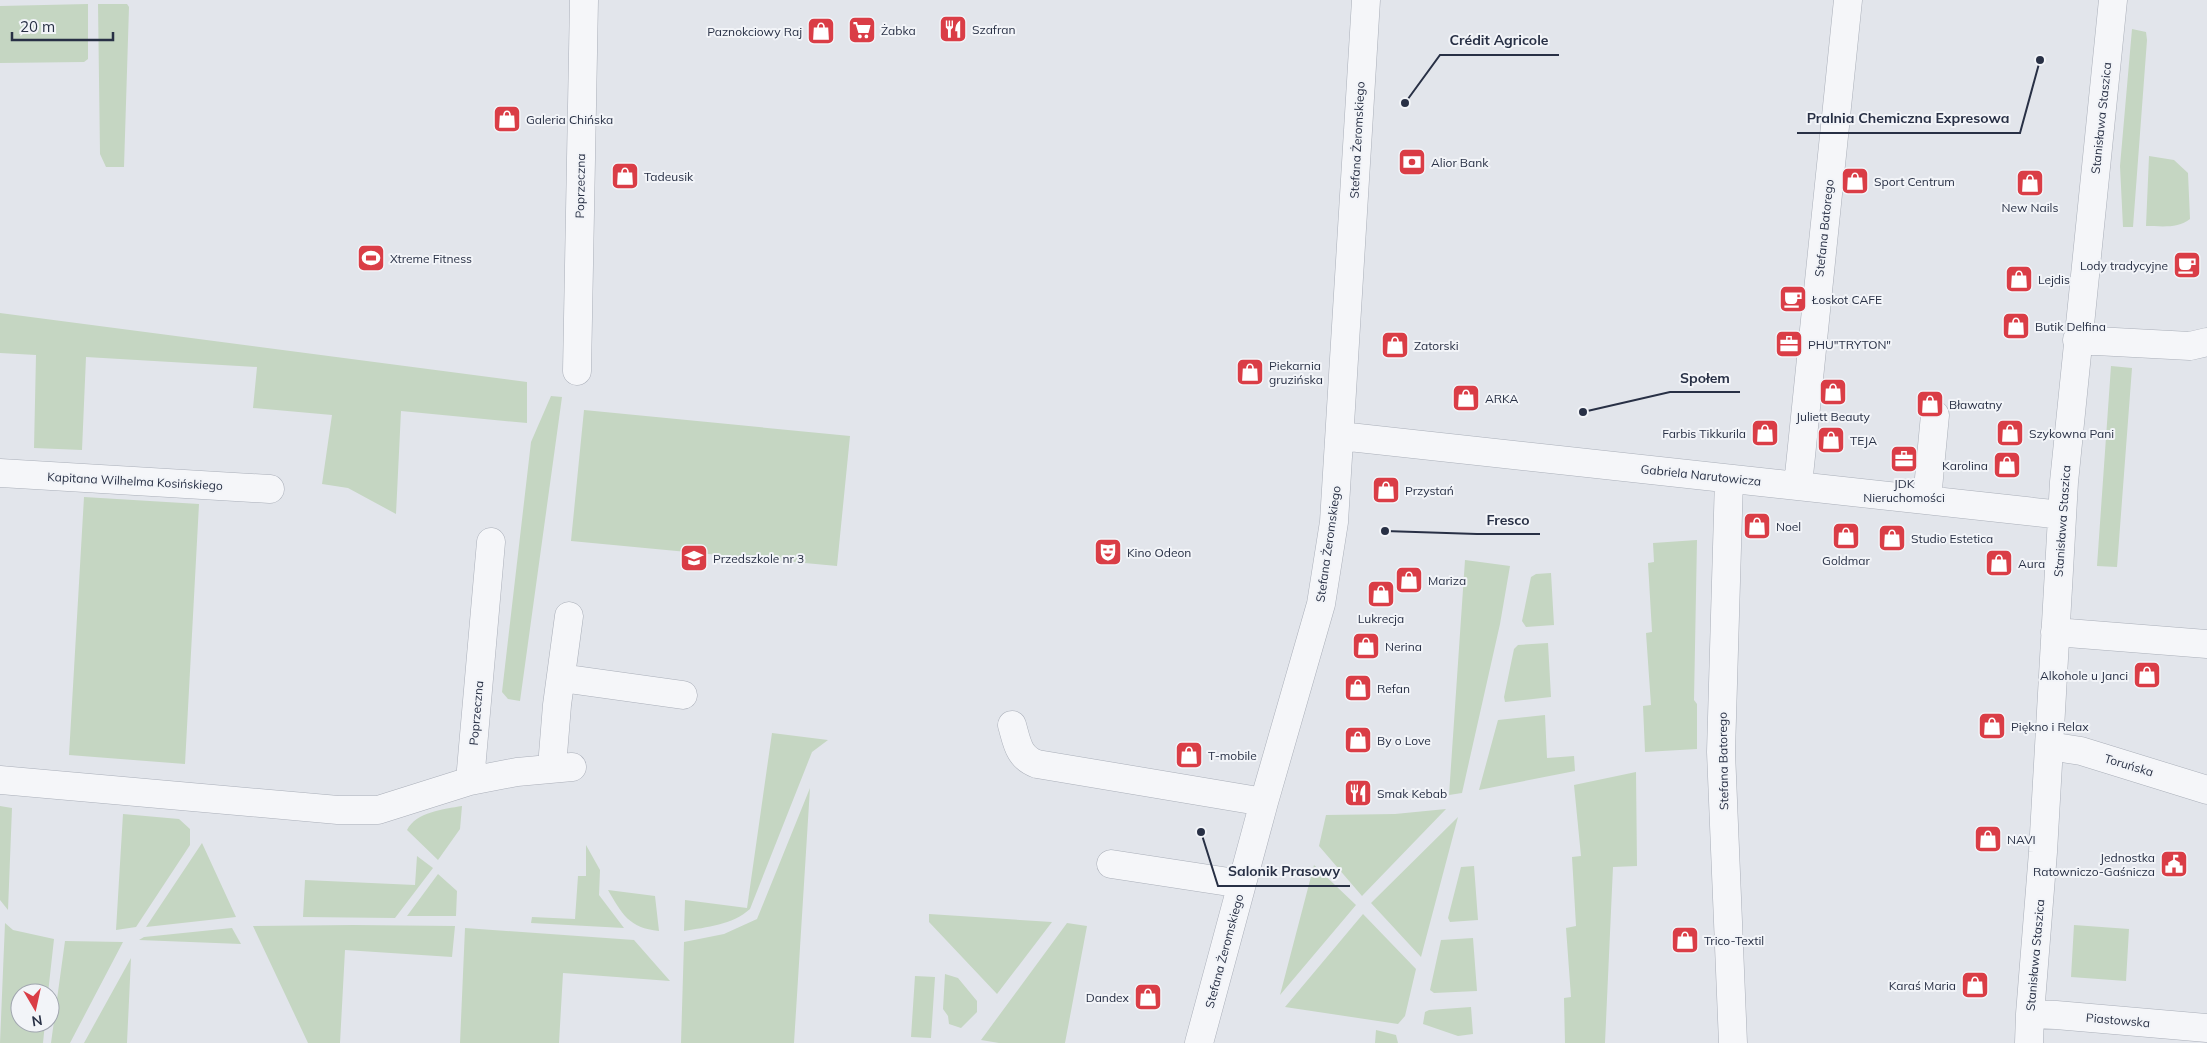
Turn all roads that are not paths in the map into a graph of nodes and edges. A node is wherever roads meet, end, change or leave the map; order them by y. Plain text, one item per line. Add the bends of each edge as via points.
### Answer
1 (584, 0) edge
2 (1366, 0) edge
3 (1848, 0) edge
4 (2113, 0) edge
5 (2077, 340) junction
6 (2207, 342) edge
7 (577, 371) dead end
8 (1935, 415) dead end
9 (1340, 436) junction
10 (0, 474) edge
11 (1729, 478) junction
12 (1798, 485) junction
13 (270, 488) dead end
14 (1927, 499) junction
15 (2062, 515) junction
16 (491, 542) dead end
17 (568, 616) dead end
18 (2055, 632) junction
19 (2207, 644) edge
20 (560, 678) junction
21 (683, 695) dead end
22 (1012, 725) dead end
23 (2049, 746) junction
24 (0, 780) edge
25 (470, 781) junction
26 (2207, 790) edge
27 (1264, 802) junction
28 (1111, 864) dead end
29 (1242, 884) junction
30 (2030, 1014) junction
31 (2207, 1028) edge
32 (1199, 1043) edge
33 (1733, 1043) edge
34 (2029, 1043) edge

1 - 7 street, Poprzeczna
2 - 9 street, Stefana Żeromskiego
3 - 12 street, Stefana Batorego
4 - 5 street, Stanisława Staszica
5 - 6 street via 2190,346
5 - 15 street, Stanisława Staszica
8 - 14 street
9 - 11 street, Gabriela Narutowicza
9 - 27 street, Stefana Żeromskiego via 1334,522 1321,604
10 - 13 street, Kapitana Wilhelma Kosińskiego
11 - 12 street, Gabriela Narutowicza
11 - 33 street, Stefana Batorego via 1721,752
12 - 14 street, Gabriela Narutowicza
14 - 15 street, Gabriela Narutowicza
15 - 18 street, Stanisława Staszica
16 - 25 street, Poprzeczna
17 - 20 street
18 - 19 street
18 - 23 street, Stanisława Staszica
20 - 21 street
20 - 25 street via 562,767
22 - 27 street via 1019,751 1026,760 1036,764
23 - 26 street, Toruńska via 2081,751
23 - 30 street, Stanisława Staszica
24 - 25 street via 338,810 378,810
27 - 29 street, Stefana Żeromskiego
28 - 29 street
29 - 32 street, Stefana Żeromskiego
30 - 31 street, Piastowska
30 - 34 street, Stanisława Staszica

